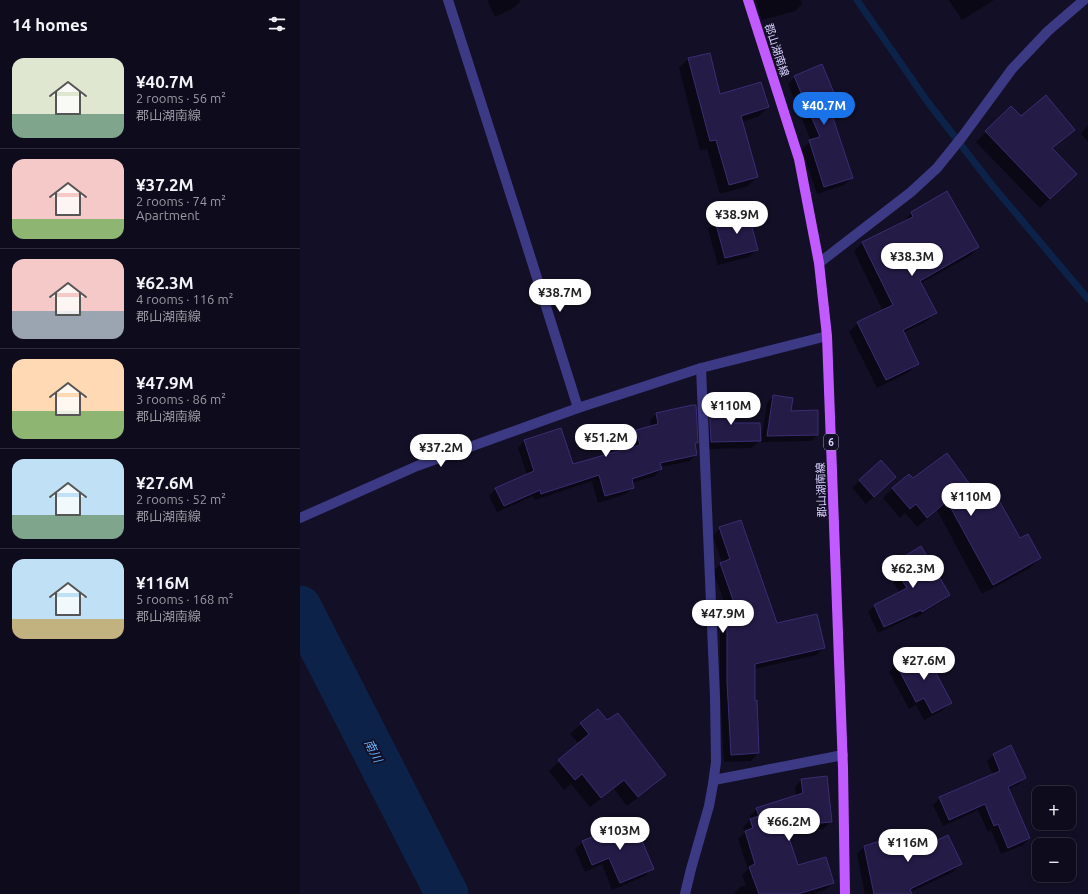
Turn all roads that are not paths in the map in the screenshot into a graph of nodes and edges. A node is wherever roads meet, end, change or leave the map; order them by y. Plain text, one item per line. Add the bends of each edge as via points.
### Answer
1 (448, 0) edge
2 (748, 0) edge
3 (1084, 0) edge
4 (819, 263) junction
5 (827, 336) junction
6 (702, 368) junction
7 (578, 408) junction
8 (300, 518) edge
9 (843, 755) junction
10 (714, 780) junction
11 (685, 894) edge
12 (845, 894) edge

1 - 7 street
2 - 4 main road, 郡山湖南線 / 6 via 799,159
3 - 4 street via 1048,31 1012,69 937,168 911,192
4 - 5 main road, 郡山湖南線 / 6
5 - 6 street
5 - 9 main road, 郡山湖南線 / 6
6 - 7 street
6 - 10 street via 715,697
7 - 8 street via 417,466
9 - 10 street
9 - 12 main road, 郡山湖南線 / 6
10 - 11 street

